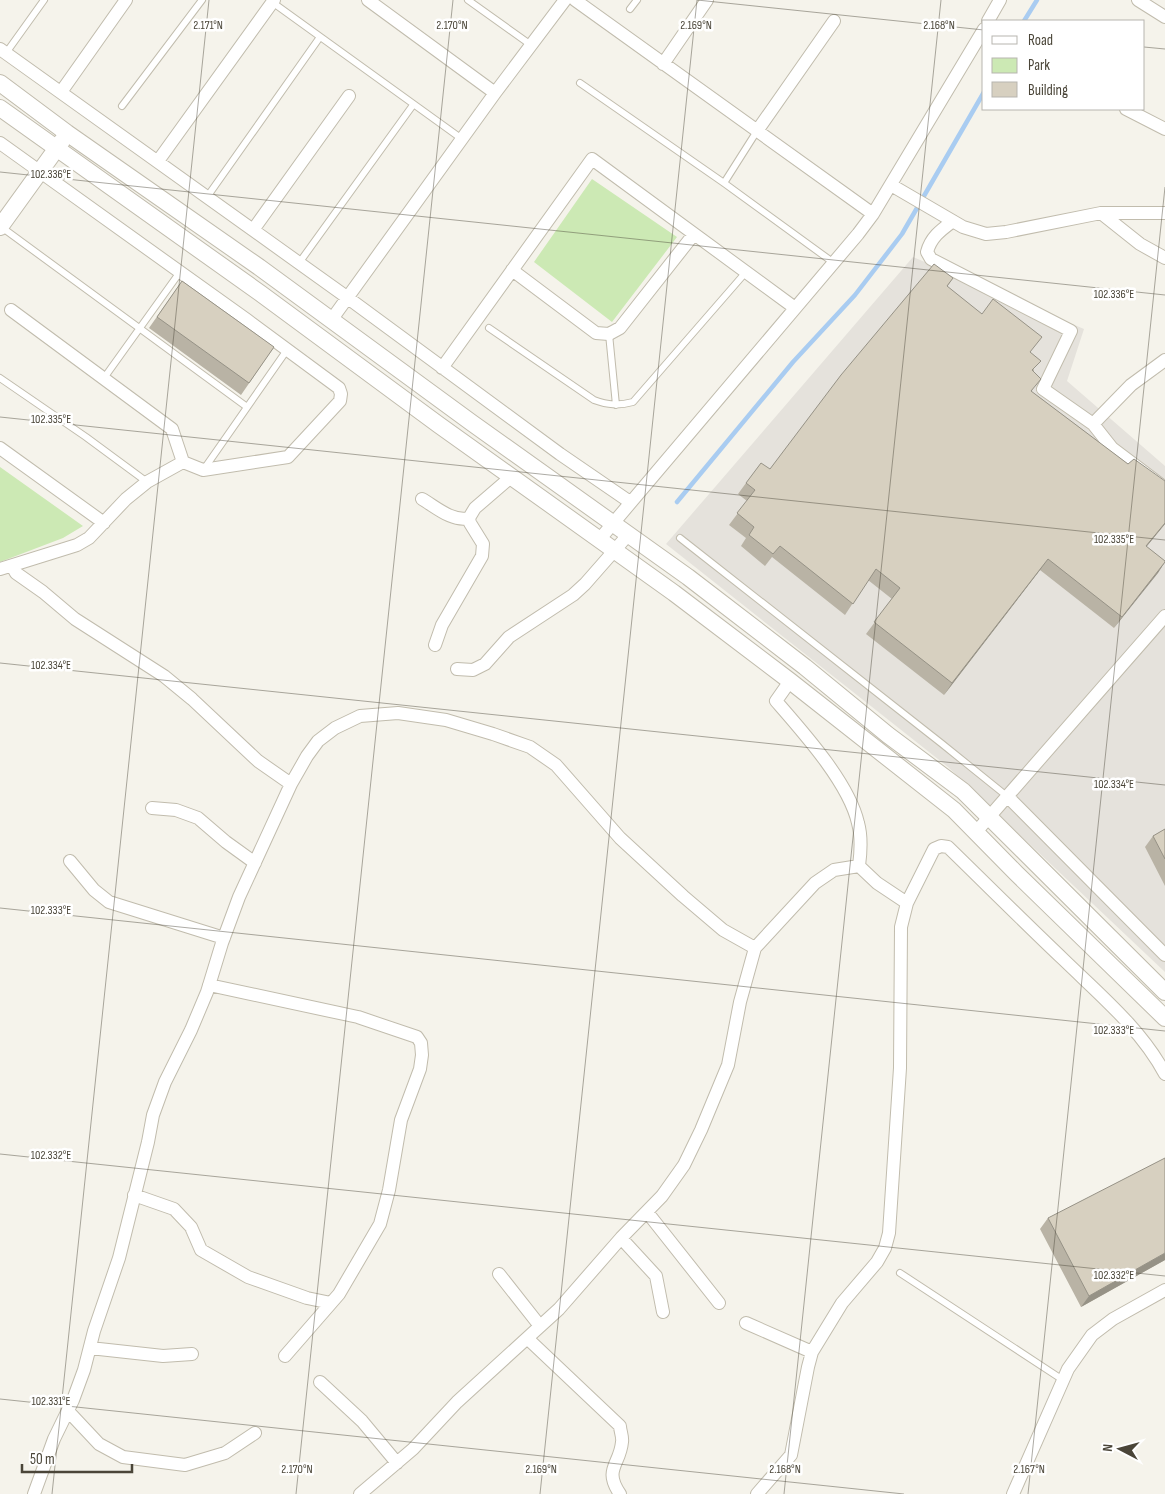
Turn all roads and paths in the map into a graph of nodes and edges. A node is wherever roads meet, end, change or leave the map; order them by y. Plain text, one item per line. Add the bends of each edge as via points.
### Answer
1 (44, 0) edge
2 (126, 0) edge
3 (202, 0) edge
4 (368, 0) edge
5 (468, 0) edge
6 (566, 0) edge
7 (575, 0) edge
8 (637, 0) edge
9 (707, 0) edge
10 (1000, 0) edge
11 (1138, 0) edge
12 (273, 1) edge
13 (630, 9) dead end
14 (1165, 17) edge
15 (834, 20) dead end
16 (989, 20) edge
17 (982, 33) edge
18 (320, 37) junction
19 (531, 45) junction
20 (3, 51) edge
21 (663, 64) junction
22 (0, 83) edge
23 (580, 83) dead end
24 (61, 92) junction
25 (495, 93) junction
26 (349, 96) dead end
27 (414, 105) junction
28 (122, 106) dead end
29 (0, 108) edge
30 (1128, 110) edge
31 (1165, 129) edge
32 (757, 131) junction
33 (67, 133) junction
34 (462, 139) junction
35 (0, 143) edge
36 (56, 148) junction
37 (158, 161) junction
38 (39, 172) junction
39 (724, 183) junction
40 (896, 187) junction
41 (207, 196) junction
42 (1101, 213) junction
43 (1165, 213) edge
44 (873, 214) junction
45 (948, 218) junction
46 (0, 227) edge
47 (253, 230) junction
48 (694, 234) junction
49 (1165, 258) edge
50 (299, 263) junction
51 (834, 263) junction
52 (512, 270) junction
53 (180, 272) junction
54 (746, 272) junction
55 (348, 298) junction
56 (795, 308) junction
57 (11, 310) dead end
58 (332, 319) junction
59 (489, 328) dead end
60 (139, 329) junction
61 (608, 334) junction
62 (287, 350) junction
63 (1165, 360) edge
64 (442, 368) junction
65 (0, 378) edge
66 (104, 378) junction
67 (616, 405) junction
68 (247, 407) junction
69 (1093, 424) junction
70 (0, 448) edge
71 (183, 462) junction
72 (203, 470) junction
73 (511, 477) junction
74 (146, 482) junction
75 (1165, 488) edge
76 (422, 499) dead end
77 (630, 502) junction
78 (469, 518) junction
79 (104, 523) junction
80 (612, 523) junction
81 (628, 534) junction
82 (680, 538) dead end
83 (599, 540) junction
84 (615, 551) junction
85 (6, 567) edge
86 (1165, 616) edge
87 (435, 645) dead end
88 (457, 669) dead end
89 (790, 681) junction
90 (291, 784) junction
91 (1008, 797) junction
92 (152, 808) dead end
93 (990, 818) junction
94 (976, 832) junction
95 (70, 861) dead end
96 (255, 863) junction
97 (859, 866) junction
98 (907, 903) junction
99 (224, 938) junction
100 (755, 948) junction
101 (1165, 955) edge
102 (209, 985) junction
103 (1165, 992) edge
104 (1165, 1018) edge
105 (1165, 1074) edge
106 (134, 1195) junction
107 (647, 1212) junction
108 (621, 1238) junction
109 (900, 1273) dead end
110 (499, 1274) dead end
111 (1165, 1290) edge
112 (719, 1302) dead end
113 (331, 1303) junction
114 (663, 1312) dead end
115 (746, 1323) dead end
116 (540, 1326) junction
117 (527, 1338) junction
118 (90, 1348) junction
119 (812, 1352) junction
120 (192, 1354) dead end
121 (285, 1356) dead end
122 (1063, 1380) junction
123 (320, 1382) dead end
124 (68, 1411) junction
125 (255, 1433) dead end
126 (396, 1463) junction
127 (34, 1494) edge
128 (360, 1494) edge
129 (620, 1494) edge
130 (757, 1494) edge
131 (1013, 1494) edge

1 - 20 lane
2 - 24 street
3 - 28 lane
4 - 25 street
5 - 19 lane
6 - 19 street
7 - 21 street
8 - 13 lane
9 - 21 street
10 - 16 street
11 - 14 street
12 - 18 lane
12 - 37 street
15 - 32 street
17 - 40 street
18 - 27 lane
18 - 41 lane
19 - 25 street
20 - 24 street
21 - 32 street
22 - 33 street
23 - 39 lane
24 - 37 street
25 - 34 street
26 - 47 street
27 - 34 lane
27 - 50 lane
29 - 36 street
30 - 31 street
32 - 39 lane
32 - 44 street
33 - 36 street
33 - 58 street
34 - 55 street
35 - 38 street
36 - 38 street
36 - 73 street
37 - 41 street
38 - 46 street
38 - 53 street
39 - 51 lane
40 - 44 street
40 - 45 street
41 - 47 street
42 - 43 street
42 - 45 street via 986,234
42 - 49 street via 1140,244
44 - 51 street
45 - 69 street via 930,242 927,252 931,259 1071,330 1043,389
46 - 60 lane
47 - 50 street
48 - 52 street via 592,159
48 - 54 street
48 - 61 street via 620,328
50 - 55 street
51 - 56 street
52 - 61 street via 596,333
52 - 64 street
53 - 60 lane
53 - 62 street
54 - 56 street
54 - 67 lane via 633,402
55 - 58 street
55 - 64 street
56 - 77 street
57 - 66 street
58 - 80 street
59 - 67 lane via 594,400
60 - 66 lane
60 - 68 lane
61 - 67 lane
62 - 68 lane
62 - 72 street via 338,388 340,401 288,457
63 - 69 street via 1131,385
64 - 77 street
65 - 74 lane
66 - 71 street via 172,429
68 - 72 lane
69 - 75 street via 1112,448
70 - 79 street
71 - 72 street
71 - 74 street
73 - 78 street via 475,508
73 - 83 street
74 - 79 street
76 - 78 street via 453,518
77 - 80 street
78 - 87 street via 483,544 482,556 442,625
79 - 85 street via 89,538 77,544
80 - 81 street
80 - 83 street
81 - 84 street
81 - 93 street via 963,791
82 - 91 lane
83 - 84 street
84 - 88 street via 586,584 509,637 485,664 473,670
84 - 89 street
85 - 90 street via 44,592 74,619 164,676 258,761
86 - 91 street
89 - 94 street via 954,810
89 - 97 street via 776,702 824,760 851,801 862,844
90 - 96 street
90 - 100 street via 318,741 360,716 398,713 436,718 493,734 530,748 556,766 620,838 723,930
91 - 93 street
91 - 101 street
92 - 96 street via 176,810 198,818
93 - 94 street
93 - 103 street
94 - 104 street
95 - 99 street via 94,890 109,902
96 - 99 street
97 - 98 street
97 - 100 street via 834,870 815,883
98 - 105 street via 934,849 948,847 1123,1018 1145,1042
98 - 119 street via 901,927 900,1068 890,1233 878,1262 842,1303
99 - 102 street
100 - 107 street via 728,1065 684,1165
102 - 106 street via 153,1115
102 - 113 street via 358,1017 417,1037 421,1043 420,1069 401,1120 380,1224 340,1294
106 - 113 street via 174,1209 191,1227 201,1250 248,1277
106 - 118 street
107 - 108 street
107 - 112 street
108 - 114 street via 656,1276
108 - 116 street
109 - 122 lane
110 - 116 street
111 - 122 street via 1113,1319 1092,1335
113 - 121 street
115 - 119 street
116 - 117 street
117 - 126 street
117 - 129 street via 620,1426 622,1441 612,1479
118 - 120 street via 163,1356
118 - 124 street
119 - 130 street via 791,1455
122 - 131 street
123 - 126 street via 362,1421
124 - 125 street via 99,1444 123,1457 185,1464 225,1452
124 - 127 street via 54,1438
126 - 128 street

